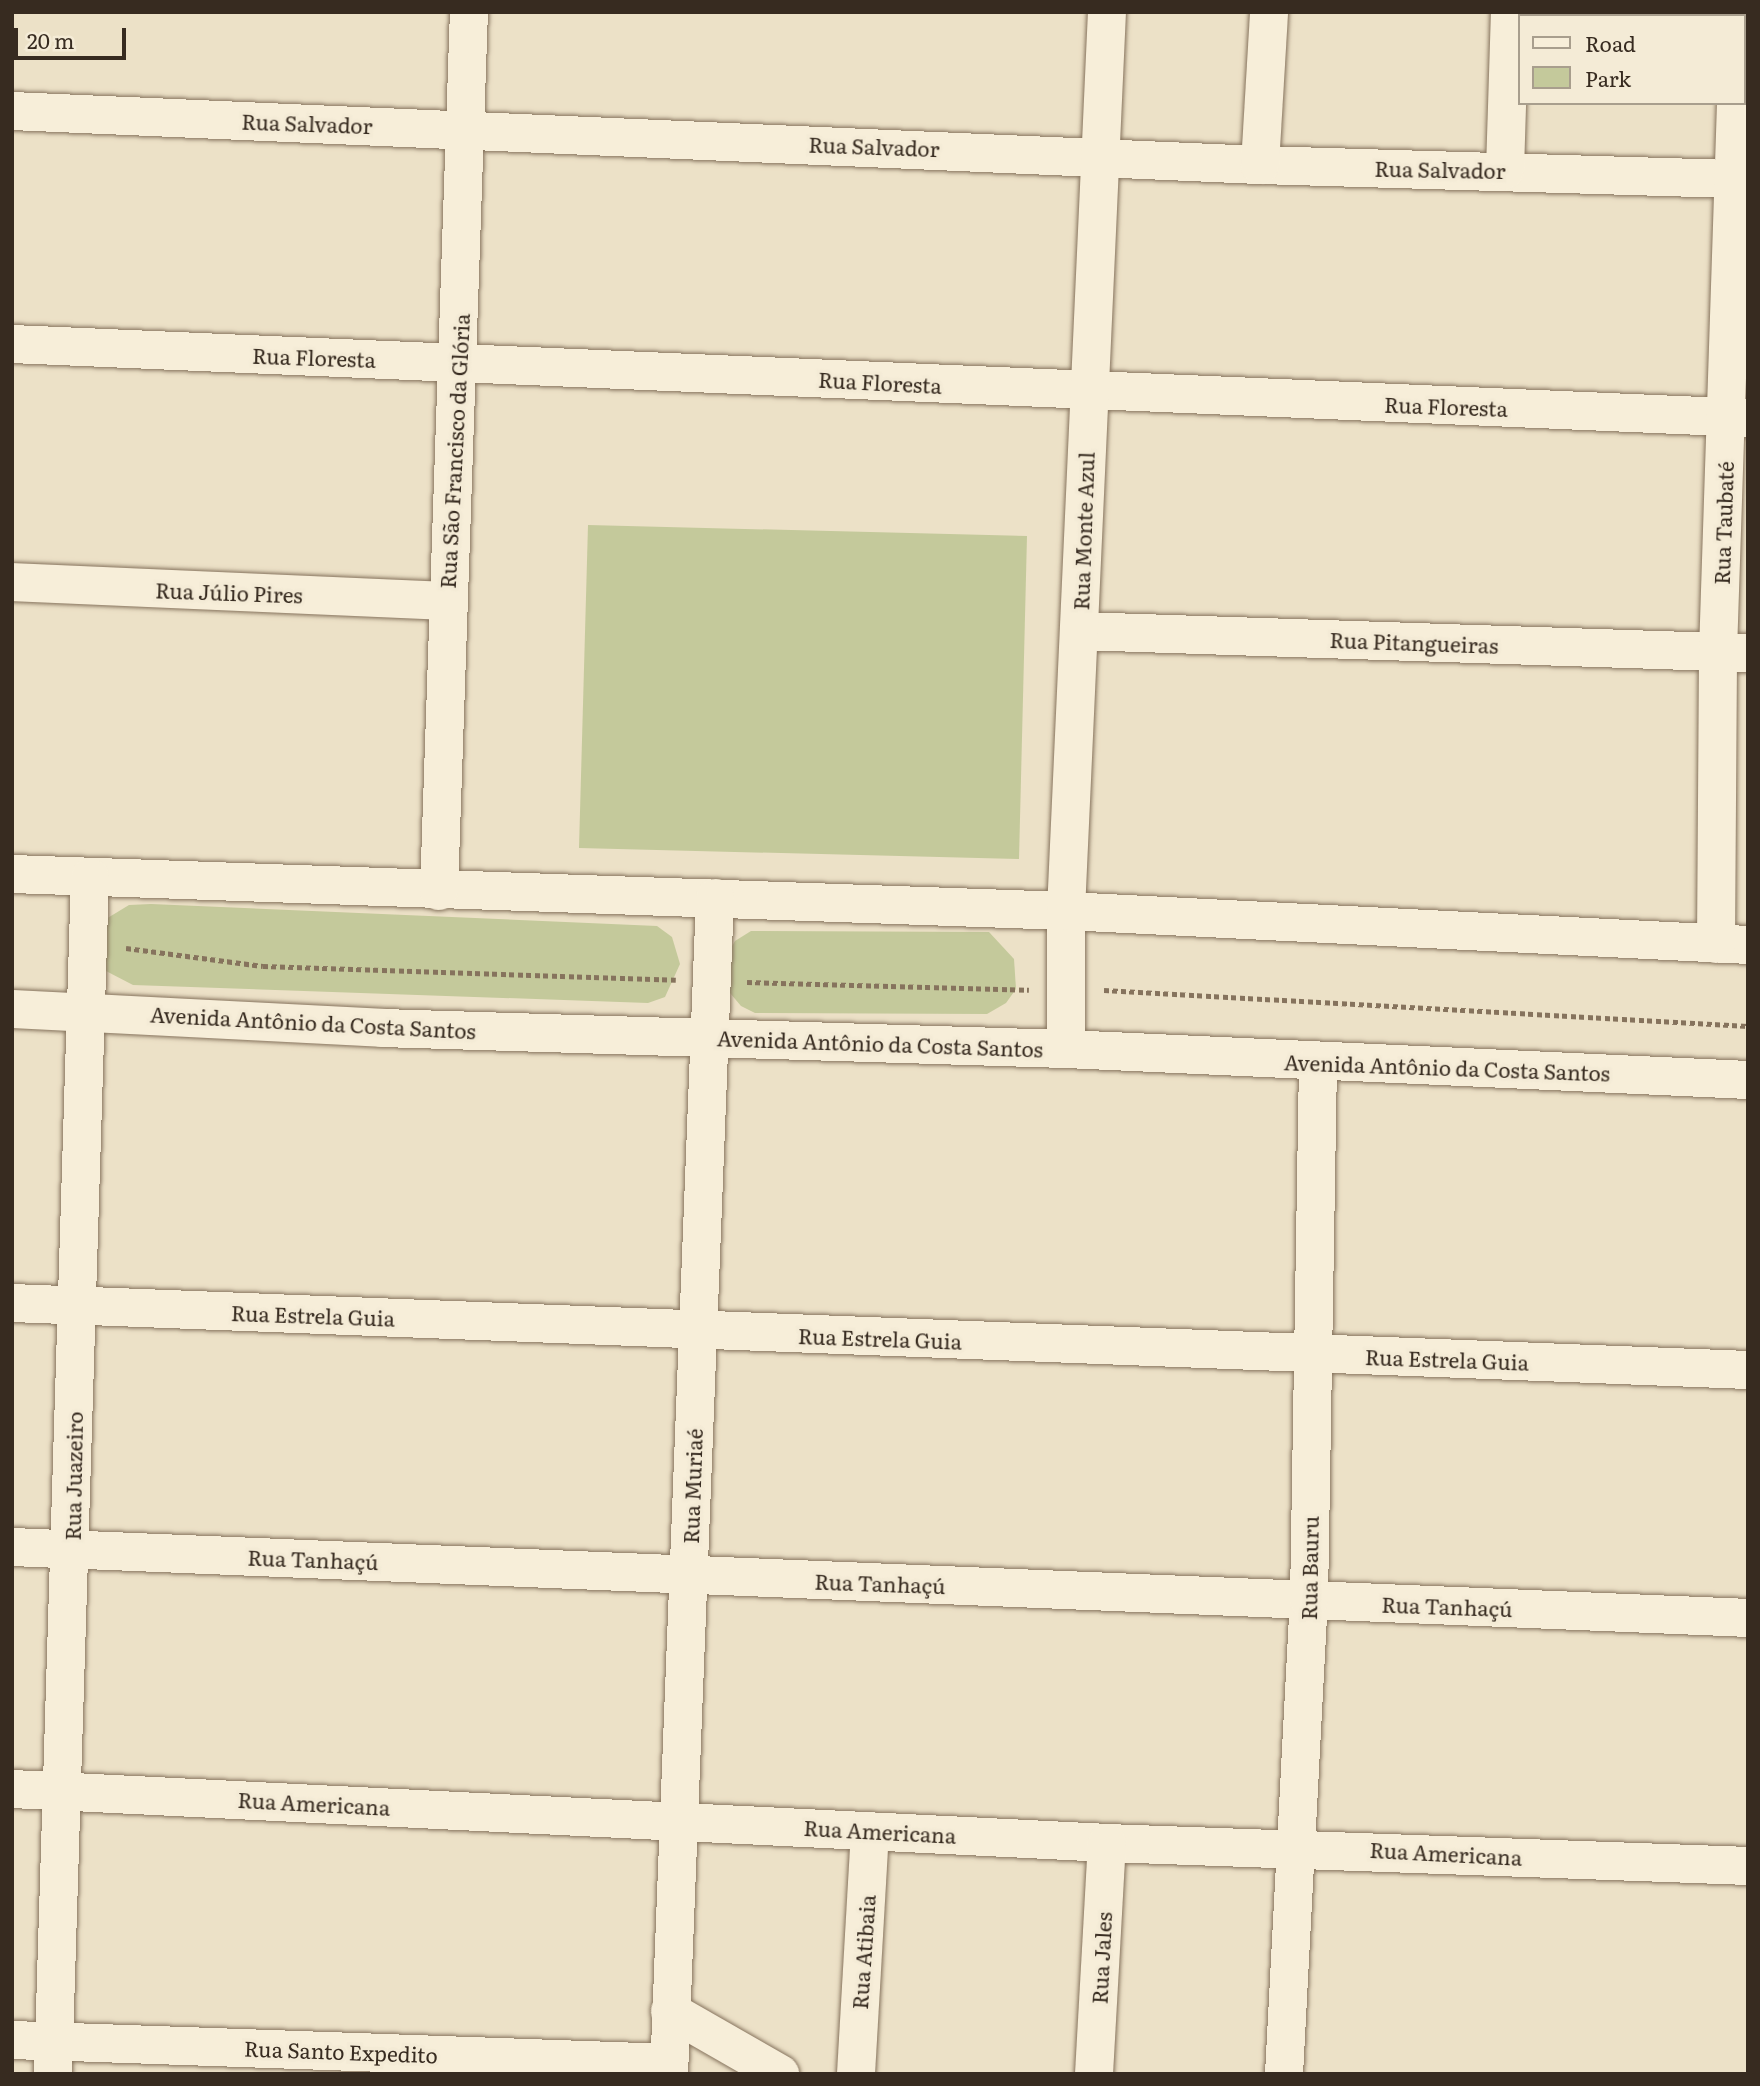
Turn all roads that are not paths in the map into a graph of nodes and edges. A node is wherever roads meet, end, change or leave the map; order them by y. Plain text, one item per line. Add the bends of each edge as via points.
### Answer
1 (469, 12) edge
2 (1107, 12) edge
3 (1269, 12) edge
4 (1510, 12) edge
5 (1736, 105) edge
6 (12, 111) edge
7 (466, 129) junction
8 (1100, 155) junction
9 (1260, 165) junction
10 (1506, 170) junction
11 (1735, 179) junction
12 (12, 344) edge
13 (460, 363) junction
14 (1087, 391) junction
15 (1737, 417) edge
16 (12, 582) edge
17 (446, 601) junction
18 (1079, 631) junction
19 (1733, 653) edge
20 (12, 874) edge
21 (90, 878) junction
22 (439, 891) junction
23 (715, 898) junction
24 (1066, 911) junction
25 (1732, 944) edge
26 (12, 1009) edge
27 (87, 1011) junction
28 (710, 1037) junction
29 (1066, 1049) junction
30 (1318, 1062) junction
31 (1748, 1080) edge
32 (12, 1303) edge
33 (76, 1306) junction
34 (698, 1331) junction
35 (1312, 1354) junction
36 (1748, 1370) edge
37 (12, 1547) edge
38 (72, 1549) junction
39 (688, 1575) junction
40 (1309, 1600) junction
41 (1748, 1618) edge
42 (12, 1788) edge
43 (64, 1790) junction
44 (677, 1822) junction
45 (870, 1830) junction
46 (1107, 1843) junction
47 (1295, 1846) junction
48 (1748, 1866) edge
49 (670, 2011) junction
50 (12, 2040) edge
51 (53, 2057) edge
52 (669, 2068) edge
53 (780, 2074) edge
54 (856, 2074) edge
55 (1094, 2074) edge
56 (1284, 2074) edge

1 - 7 street, Rua São Francisco da Glória
2 - 8 street, Rua Monte Azul
3 - 9 street
4 - 10 street
5 - 11 street, Rua Taubaté
6 - 7 street, Rua Salvador
7 - 8 street, Rua Salvador
7 - 13 street, Rua São Francisco da Glória
8 - 9 street, Rua Salvador
8 - 14 street, Rua Monte Azul
9 - 10 street, Rua Salvador
10 - 11 street, Rua Salvador
11 - 15 street, Rua Taubaté
12 - 13 street, Rua Floresta
13 - 14 street, Rua Floresta
13 - 17 street, Rua São Francisco da Glória
14 - 15 street, Rua Floresta
14 - 18 street, Rua Monte Azul
15 - 19 street, Rua Taubaté
16 - 17 street, Rua Júlio Pires
17 - 22 street, Rua São Francisco da Glória
18 - 19 street, Rua Pitangueiras
18 - 24 street, Rua Monte Azul
19 - 25 street, Rua Taubaté
20 - 21 street
21 - 22 street
21 - 27 street, Rua Juazeiro
22 - 23 street
23 - 24 street
23 - 28 street, Rua Muriaé
24 - 25 street
24 - 29 street, Rua Monte Azul
26 - 27 street, Avenida Antônio da Costa Santos
27 - 28 street, Avenida Antônio da Costa Santos via 382,1028
27 - 33 street, Rua Juazeiro
28 - 29 street, Avenida Antônio da Costa Santos
28 - 34 street, Rua Muriaé
29 - 30 street, Avenida Antônio da Costa Santos
30 - 31 street, Avenida Antônio da Costa Santos
30 - 35 street, Rua Bauru
32 - 33 street, Rua Estrela Guia
33 - 34 street, Rua Estrela Guia
33 - 38 street, Rua Juazeiro
34 - 35 street, Rua Estrela Guia
34 - 39 street, Rua Muriaé
35 - 36 street, Rua Estrela Guia
35 - 40 street, Rua Bauru
37 - 38 street, Rua Tanhaçú
38 - 39 street, Rua Tanhaçú
38 - 43 street, Rua Juazeiro
39 - 40 street, Rua Tanhaçú
39 - 44 street, Rua Muriaé
40 - 41 street, Rua Tanhaçú
40 - 47 street, Rua Bauru
42 - 43 street, Rua Americana
43 - 44 street, Rua Americana
43 - 51 street, Rua Juazeiro
44 - 45 street, Rua Americana
44 - 49 street, Rua Muriaé
45 - 46 street, Rua Americana
45 - 54 street, Rua Atibaia
46 - 47 street, Rua Americana
46 - 55 street, Rua Jales
47 - 48 street, Rua Americana
47 - 56 street, Rua Bauru
49 - 52 street, Rua Muriaé
49 - 53 street
50 - 51 street, Rua Santo Expedito
51 - 52 street, Rua Santo Expedito

